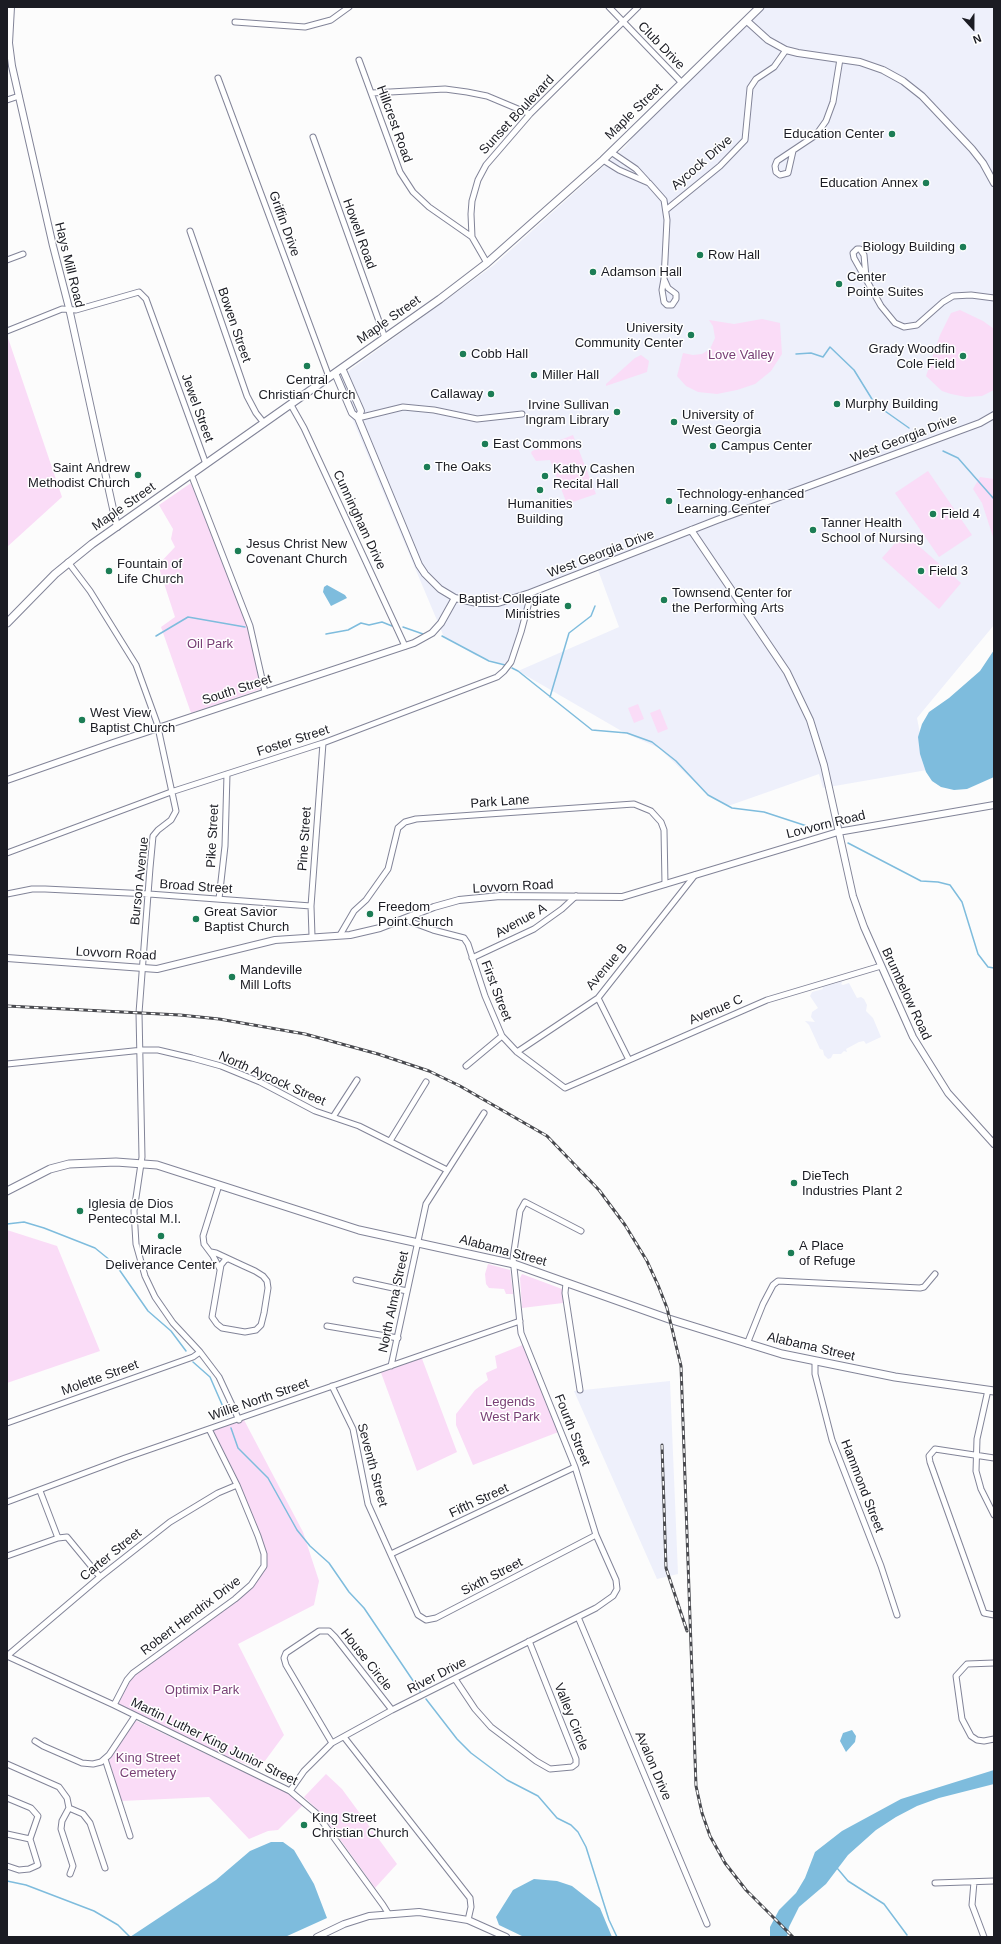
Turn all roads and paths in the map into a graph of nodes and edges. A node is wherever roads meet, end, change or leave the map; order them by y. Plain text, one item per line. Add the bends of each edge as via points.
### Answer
1 (11, 7) edge
2 (349, 7) edge
3 (609, 7) edge
4 (638, 7) edge
5 (760, 7) edge
6 (747, 21) junction
7 (235, 22) dead end
8 (623, 22) junction
9 (786, 50) junction
10 (840, 59) junction
11 (359, 60) dead end
12 (218, 78) dead end
13 (682, 83) junction
14 (372, 94) junction
15 (19, 96) junction
16 (7, 100) edge
17 (530, 114) junction
18 (312, 137) dead end
19 (793, 151) junction
20 (611, 152) junction
21 (603, 160) junction
22 (649, 183) junction
23 (994, 184) edge
24 (666, 210) junction
25 (190, 231) dead end
26 (472, 237) junction
27 (23, 254) dead end
28 (7, 260) edge
29 (487, 263) junction
30 (866, 277) junction
31 (664, 279) junction
32 (994, 298) edge
33 (69, 308) junction
34 (7, 331) edge
35 (385, 338) junction
36 (342, 368) junction
37 (332, 375) junction
38 (291, 405) junction
39 (522, 414) dead end
40 (994, 415) edge
41 (358, 418) junction
42 (264, 423) junction
43 (206, 464) junction
44 (192, 474) junction
45 (117, 527) junction
46 (691, 530) junction
47 (68, 562) junction
48 (530, 593) junction
49 (455, 598) junction
50 (7, 622) edge
51 (405, 646) junction
52 (265, 692) junction
53 (158, 728) junction
54 (323, 743) junction
55 (227, 774) junction
56 (7, 780) edge
57 (171, 792) junction
58 (991, 805) edge
59 (838, 832) junction
60 (7, 853) edge
61 (695, 875) junction
62 (665, 884) junction
63 (7, 894) edge
64 (148, 894) junction
65 (576, 896) junction
66 (219, 899) junction
67 (311, 906) junction
68 (402, 919) junction
69 (340, 935) junction
70 (312, 936) junction
71 (7, 958) edge
72 (472, 958) junction
73 (881, 966) junction
74 (142, 968) junction
75 (598, 998) junction
76 (502, 1036) junction
77 (139, 1050) junction
78 (517, 1052) junction
79 (629, 1060) junction
80 (7, 1064) edge
81 (466, 1066) dead end
82 (357, 1080) dead end
83 (426, 1082) dead end
84 (565, 1088) joint
85 (484, 1113) dead end
86 (333, 1117) junction
87 (390, 1141) junction
88 (994, 1144) edge
89 (141, 1163) junction
90 (447, 1170) junction
91 (219, 1185) junction
92 (8, 1188) edge
93 (581, 1231) dead end
94 (417, 1242) junction
95 (210, 1252) junction
96 (228, 1259) junction
97 (514, 1264) junction
98 (220, 1270) junction
99 (935, 1274) dead end
100 (356, 1280) dead end
101 (566, 1283) junction
102 (407, 1291) junction
103 (520, 1322) junction
104 (327, 1326) dead end
105 (398, 1338) junction
106 (746, 1344) junction
107 (200, 1352) junction
108 (815, 1362) junction
109 (391, 1366) junction
110 (332, 1386) junction
111 (580, 1390) dead end
112 (991, 1391) edge
113 (239, 1420) junction
114 (7, 1423) edge
115 (209, 1429) junction
116 (975, 1455) junction
117 (994, 1458) edge
118 (575, 1467) junction
119 (237, 1485) junction
120 (40, 1491) junction
121 (7, 1502) edge
122 (994, 1515) edge
123 (596, 1535) junction
124 (58, 1538) junction
125 (391, 1554) junction
126 (7, 1556) edge
127 (100, 1577) junction
128 (409, 1594) joint
129 (608, 1599) joint
130 (897, 1615) dead end
131 (994, 1615) edge
132 (578, 1617) junction
133 (528, 1642) junction
134 (7, 1656) edge
135 (994, 1663) edge
136 (455, 1679) junction
137 (114, 1706) junction
138 (392, 1710) junction
139 (135, 1716) junction
140 (344, 1737) junction
141 (994, 1739) edge
142 (35, 1741) dead end
143 (332, 1743) junction
144 (105, 1759) junction
145 (7, 1764) edge
146 (290, 1791) junction
147 (7, 1798) edge
148 (69, 1808) junction
149 (7, 1834) edge
150 (130, 1836) dead end
151 (30, 1839) junction
152 (7, 1866) edge
153 (105, 1868) dead end
154 (70, 1874) dead end
155 (994, 1881) edge
156 (974, 1882) junction
157 (935, 1883) dead end
158 (388, 1913) junction
159 (468, 1920) junction
160 (706, 1924) dead end
161 (317, 1937) edge
162 (506, 1937) edge
163 (984, 1937) edge

1 - 15 street, Hays Mill Road via 9,43
2 - 7 street via 331,20 305,27
3 - 8 street, Club Drive
4 - 8 street, Sunset Boulevard
5 - 6 main road, Maple Street
6 - 9 street via 768,40
6 - 13 main road, Maple Street
8 - 13 street, Club Drive
8 - 17 street, Sunset Boulevard
9 - 10 street
9 - 24 street, Aycock Drive via 774,67 756,79 750,88 745,140 720,166
10 - 19 street via 833,102 826,121 816,136
10 - 23 street via 860,62 883,70 914,90 972,149
11 - 14 street, Hillcrest Road
12 - 37 street, Griffin Drive
13 - 20 main road, Maple Street
14 - 17 street via 445,89 487,96
14 - 26 street, Hillcrest Road via 386,139 400,172 413,192 429,207
15 - 16 street
15 - 33 street, Hays Mill Road
17 - 26 street, Sunset Boulevard via 486,165 478,180 472,201
18 - 35 street, Howell Road
19 - 19 street via 777,161 776,172 780,175 788,173
20 - 21 main road, Maple Street
20 - 22 street via 636,169
21 - 22 street
21 - 29 main road, Maple Street
22 - 24 street via 664,200
24 - 31 street
25 - 42 street, Bowen Street via 247,396
26 - 29 street, Sunset Boulevard
27 - 28 street
29 - 35 main road, Maple Street
30 - 30 street via 864,255 857,249 853,253 854,258
30 - 32 street via 881,306 895,323 904,327 917,325 953,296 964,294
31 - 31 street via 664,302 672,305 676,294 668,288
33 - 34 street
33 - 43 street, Jewel Street via 76,310 139,292 146,299
33 - 45 street, Hays Mill Road
35 - 36 main road, Maple Street
36 - 37 main road, Maple Street
36 - 41 street via 361,411
37 - 38 main road, Maple Street
37 - 41 street, West Georgia Drive via 352,413
38 - 42 main road, Maple Street
38 - 51 street, Cunningham Drive
39 - 41 street via 477,419 434,410 403,407
40 - 46 street, West Georgia Drive via 980,423
41 - 49 street, West Georgia Drive via 419,565 436,586
42 - 43 main road, Maple Street
43 - 44 main road, Maple Street
44 - 45 main road, Maple Street
44 - 52 street via 250,626
45 - 47 main road, Maple Street
46 - 48 street, West Georgia Drive
46 - 59 street, Brumbelow Road via 786,672 800,698 820,748
47 - 50 main road, Maple Street
47 - 53 street, Burson Avenue via 90,591 132,657 146,689
48 - 49 street, West Georgia Drive via 490,603
48 - 54 street, Foster Street via 511,662 497,677
49 - 51 street, South Street via 436,629 422,639
51 - 52 street, South Street
52 - 53 street, South Street
53 - 56 street, South Street
53 - 57 street, Burson Avenue
54 - 55 street, Foster Street
54 - 67 street, Pine Street
55 - 57 street, Foster Street
55 - 66 street, Pike Street via 225,846
57 - 60 street, Foster Street
57 - 64 street, Burson Avenue via 176,811 171,820 153,836
58 - 59 street, Lovvorn Road
59 - 61 street, Lovvorn Road
59 - 73 street, Brumbelow Road via 853,896
61 - 62 street, Lovvorn Road
61 - 75 street, Avenue B
62 - 65 street, Lovvorn Road via 622,897
62 - 69 street, Park Lane via 664,830 661,822 651,811 634,804 416,819 405,822 398,828 388,869 366,900 354,911
63 - 64 street, Broad Street via 32,889
64 - 66 street, Broad Street
64 - 74 street, Burson Avenue
65 - 68 street, Lovvorn Road via 500,896 460,900
65 - 72 street, Avenue A via 562,910 534,929
66 - 67 street, Broad Street
67 - 70 street, Pine Street
68 - 69 street, Lovvorn Road via 380,928
68 - 72 street, First Street via 464,938
69 - 70 street, Lovvorn Road
70 - 74 street, Lovvorn Road via 251,945 166,968
71 - 74 street, Lovvorn Road
72 - 76 street, First Street
73 - 79 street, Avenue C via 767,1000
73 - 88 street, Brumbelow Road via 927,1063 948,1093
74 - 77 street, Burson Avenue
75 - 78 street, Avenue B
75 - 79 street
76 - 78 street, First Street
76 - 81 street
77 - 80 street, North Aycock Street
77 - 86 street, North Aycock Street via 158,1050 221,1066
77 - 89 street, Burson Avenue
78 - 84 street, First Street
79 - 84 street, Avenue C
82 - 86 street
83 - 87 street
85 - 90 street, North Alma Street
86 - 87 street, North Aycock Street
87 - 90 street, North Aycock Street
89 - 91 main road, Alabama Street
89 - 92 main road, Alabama Street via 96,1162 64,1165
89 - 107 street, Burson Avenue via 134,1222 136,1244 142,1265 164,1312
90 - 94 street, North Alma Street via 426,1204
91 - 94 main road, Alabama Street via 359,1230
91 - 95 street via 203,1236 204,1244
93 - 97 street, Fourth Street via 525,1202 520,1211 516,1233
94 - 97 main road, Alabama Street
94 - 102 street, North Alma Street
95 - 96 street
95 - 98 street
96 - 98 street via 223,1262
96 - 98 street via 263,1276 267,1281 264,1313 261,1325 256,1330 245,1332 226,1329 214,1321 212,1312
97 - 101 main road, Alabama Street
97 - 103 street, Fourth Street
99 - 106 street via 920,1288 778,1281 765,1300
100 - 102 street
101 - 106 main road, Alabama Street
101 - 111 street via 564,1293
102 - 105 street, North Alma Street
103 - 109 street, Willie North Street
103 - 118 street, Fourth Street via 525,1345
104 - 105 street
105 - 109 street, North Alma Street
106 - 108 main road, Alabama Street
107 - 113 street, Burson Avenue via 219,1377
107 - 114 street, Molette Street via 193,1357
108 - 112 main road, Alabama Street
108 - 130 street, Hammond Street via 815,1374 832,1440 881,1566
109 - 110 street, Willie North Street
110 - 113 street, Willie North Street
110 - 125 street, Seventh Street via 352,1429 368,1504
112 - 116 street
113 - 115 street, Willie North Street
115 - 119 street, Robert Hendrix Drive
115 - 120 street, Willie North Street
116 - 117 street
116 - 122 street via 981,1490
116 - 131 street via 935,1449 929,1456 984,1613
118 - 123 street, Fourth Street
118 - 125 street, Fifth Street
119 - 127 street, Carter Street via 218,1493 170,1522
119 - 137 street, Robert Hendrix Drive via 264,1554 264,1566 251,1585 235,1599 133,1673
120 - 121 street, Willie North Street
120 - 124 street
123 - 128 street, Sixth Street via 436,1618 426,1620 418,1615
123 - 129 street, Fourth Street via 616,1580 617,1589
124 - 126 street
124 - 127 street via 69,1538
125 - 128 street, Seventh Street
127 - 134 street, Carter Street
129 - 132 street, River Drive
132 - 133 street, River Drive
132 - 160 street, Avalon Drive
133 - 136 street, River Drive
133 - 136 street, Valley Circle via 576,1759 576,1764 572,1768 550,1769 491,1727
134 - 137 street, Martin Luther King Junior Street
135 - 141 street via 967,1664 956,1676 962,1719 971,1736 984,1741
136 - 138 street, River Drive
137 - 139 street, Martin Luther King Junior Street
138 - 140 street, River Drive
138 - 143 street, House Circle via 335,1637 329,1631 319,1631 286,1653 284,1658
139 - 144 street via 120,1741
139 - 146 street, Martin Luther King Junior Street
140 - 143 street, River Drive
140 - 159 street via 470,1898
142 - 144 street via 82,1763 93,1764
143 - 146 street, River Drive via 304,1771
144 - 150 street
145 - 148 street via 59,1787 67,1798
146 - 158 street, Martin Luther King Junior Street via 319,1816
147 - 151 street via 31,1808 38,1816
148 - 153 street via 83,1814 90,1823
148 - 154 street via 61,1829 73,1866
149 - 151 street
151 - 152 street via 38,1865 19,1870
155 - 156 street
156 - 157 street
156 - 163 street via 972,1905
158 - 159 street via 426,1912
158 - 161 street via 353,1921
159 - 162 street

